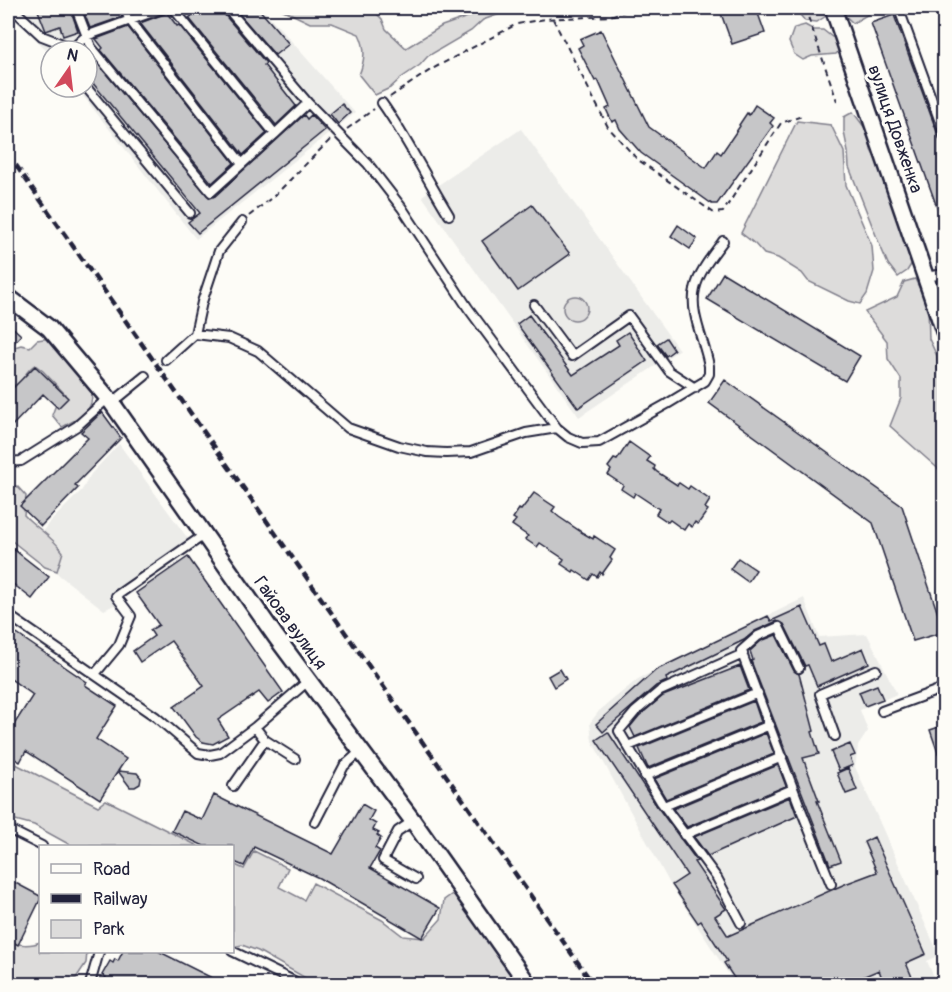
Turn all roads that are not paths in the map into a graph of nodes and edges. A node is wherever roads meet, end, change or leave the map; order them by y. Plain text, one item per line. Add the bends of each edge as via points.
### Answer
1 (76, 8) edge
2 (124, 8) edge
3 (164, 8) edge
4 (173, 8) edge
5 (226, 8) edge
6 (833, 8) edge
7 (16, 9) edge
8 (900, 9) edge
9 (129, 19) junction
10 (86, 36) junction
11 (49, 39) edge
12 (83, 39) edge
13 (96, 99) edge
14 (308, 103) junction
15 (382, 103) road end
16 (945, 133) edge
17 (276, 134) junction
18 (242, 164) junction
19 (190, 213) dead end
20 (449, 214) dead end
21 (242, 222) road end
22 (723, 240) dead end
23 (945, 274) edge
24 (925, 278) junction
25 (8, 297) edge
26 (534, 304) dead end
27 (940, 307) edge
28 (945, 331) edge
29 (195, 334) junction
30 (166, 360) dead end
31 (145, 376) dead end
32 (695, 388) junction
33 (110, 401) junction
34 (557, 428) junction
35 (8, 462) edge
36 (204, 535) junction
37 (8, 615) edge
38 (743, 654) junction
39 (799, 668) dead end
40 (876, 670) dead end
41 (95, 674) junction
42 (308, 681) junction
43 (945, 688) edge
44 (758, 693) junction
45 (882, 711) dead end
46 (770, 725) junction
47 (255, 727) junction
48 (835, 736) dead end
49 (266, 740) junction
50 (628, 746) junction
51 (361, 751) junction
52 (782, 757) junction
53 (295, 759) dead end
54 (645, 777) junction
55 (232, 786) dead end
56 (793, 789) junction
57 (664, 806) junction
58 (413, 821) junction
59 (315, 822) dead end
60 (8, 829) edge
61 (684, 835) junction
62 (40, 845) edge
63 (417, 879) dead end
64 (831, 884) dead end
65 (741, 923) dead end
66 (234, 952) edge
67 (98, 953) edge
68 (90, 984) edge
69 (300, 984) edge
70 (528, 984) edge

1 - 10 lane
2 - 9 lane
3 - 9 lane
4 - 17 lane
5 - 14 lane
6 - 24 street, вулиця Довженка
7 - 11 lane
8 - 16 lane
9 - 10 lane
9 - 18 lane
10 - 12 lane
10 - 18 lane via 211,192
13 - 19 lane
14 - 17 lane
14 - 34 lane via 368,165 402,208 468,308
15 - 20 lane
17 - 18 lane
21 - 29 lane via 219,251
22 - 32 lane via 695,290 694,307 709,374
23 - 24 lane
24 - 27 street, вулиця Довженка
25 - 33 street, Гайова вулиця via 49,328
26 - 32 lane via 572,356 629,316 669,371
27 - 28 street, вулиця Довженка
29 - 30 lane
29 - 34 lane via 229,338 258,351 348,428 399,446 427,452 471,452 526,433
31 - 33 lane
32 - 34 lane via 599,442 582,443
33 - 35 lane via 21,461
33 - 36 street, Гайова вулиця
36 - 41 lane via 116,596 131,616 118,645
36 - 42 street, Гайова вулиця
37 - 41 lane
38 - 39 lane via 741,651 758,636 779,627
38 - 44 lane
38 - 50 lane via 660,691 620,731
40 - 48 lane via 820,694
41 - 47 lane via 156,717 198,753 220,753
42 - 47 lane
42 - 51 street, Гайова вулиця
43 - 45 lane
44 - 46 lane
44 - 50 lane
46 - 52 lane
46 - 54 lane
47 - 49 lane
49 - 53 lane
49 - 55 lane
50 - 54 lane
51 - 58 street, Гайова вулиця
51 - 59 lane via 344,766
52 - 56 lane
52 - 57 lane
54 - 57 lane
56 - 61 lane
56 - 64 lane
57 - 61 lane
58 - 63 lane via 398,831 383,860
58 - 70 street, Гайова вулиця
60 - 62 lane
61 - 65 lane via 717,878
66 - 69 lane
67 - 68 lane

